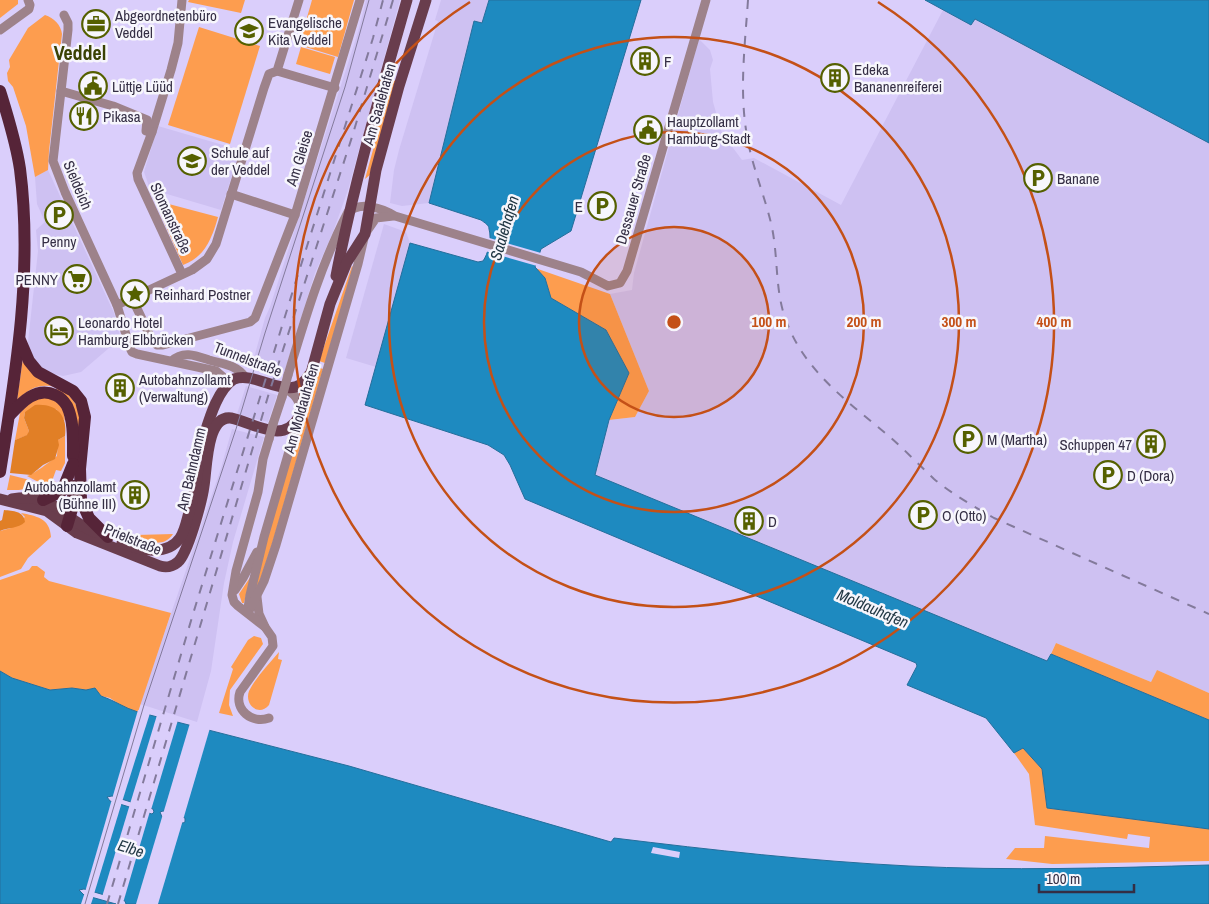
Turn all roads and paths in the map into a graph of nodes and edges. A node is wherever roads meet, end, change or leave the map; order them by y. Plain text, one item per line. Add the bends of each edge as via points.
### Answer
1 (182, 0) edge
2 (300, 0) edge
3 (360, 0) edge
4 (407, 0) edge
5 (426, 0) edge
6 (706, 0) edge
7 (30, 1) edge
8 (64, 15) dead end
9 (0, 30) edge
10 (277, 71) junction
11 (335, 88) junction
12 (0, 91) edge
13 (61, 92) junction
14 (152, 132) junction
15 (231, 194) junction
16 (361, 210) junction
17 (295, 215) junction
18 (384, 216) junction
19 (394, 216) junction
20 (365, 234) junction
21 (182, 274) junction
22 (132, 298) junction
23 (330, 304) junction
24 (116, 305) junction
25 (19, 338) junction
26 (137, 354) joint
27 (172, 361) junction
28 (310, 373) junction
29 (245, 377) junction
30 (224, 389) junction
31 (284, 393) junction
32 (9, 416) junction
33 (299, 416) junction
34 (227, 418) junction
35 (272, 431) junction
36 (288, 451) junction
37 (74, 464) junction
38 (0, 471) edge
39 (3, 500) edge
40 (43, 500) junction
41 (82, 500) junction
42 (66, 521) junction
43 (108, 537) junction
44 (264, 537) junction
45 (178, 540) joint
46 (184, 552) joint
47 (258, 594) junction
48 (232, 595) junction
49 (248, 613) junction
50 (265, 627) junction
51 (269, 718) dead end

1 - 14 street, Slomanstraße via 178,43
2 - 10 street
3 - 11 street, Am Gleise
4 - 16 main road, Am Saalehafen via 377,102
5 - 16 main road, Am Saalehafen
6 - 19 street, Dessauer Straße via 622,281 608,286 581,272
7 - 9 street via 29,8
8 - 13 street, Sieldeich via 68,26
10 - 11 street
10 - 15 street via 269,74
11 - 17 street, Am Gleise
12 - 25 highway via 17,157 23,204 24,258
13 - 14 street via 113,106 147,120 146,131
13 - 24 street, Sieldeich via 54,165
14 - 21 street, Slomanstraße via 137,173 138,179
15 - 17 street
15 - 21 street via 216,244 207,258
16 - 18 street
16 - 19 street via 377,208
16 - 20 main road, Am Moldauhafen
16 - 23 main road
16 - 31 street, Am Moldauhafen, bridge via 323,267
17 - 22 street, Am Gleise via 253,321 163,345 154,344
18 - 19 street
18 - 20 street via 374,220
20 - 23 main road via 347,262
20 - 47 street, Am Moldauhafen via 276,546
21 - 22 street
22 - 24 street
23 - 28 main road
24 - 26 street, Sieldeich via 130,348
25 - 32 highway
25 - 41 highway via 38,372 73,390 81,401 85,417 80,469
26 - 27 street, Tunnelstraße
27 - 29 street, Tunnelstraße via 181,356 200,356 237,368
27 - 30 street, Tunnelstraße via 216,371 223,377
28 - 31 main road, Tunnelstraße via 302,384
28 - 33 main road
29 - 30 main road via 234,378
29 - 31 main road, Tunnelstraße
30 - 34 main road via 222,404
30 - 45 main road, Am Bahndamm via 212,411 200,450 195,491
31 - 33 street, Tunnelstraße via 297,397
31 - 35 street, Am Moldauhafen
32 - 37 highway via 33,395 47,392 60,398 71,419
32 - 38 highway
33 - 35 main road via 289,429
33 - 36 street
34 - 35 main road, Am Bahndamm
34 - 46 main road, Am Bahndamm via 218,422 207,452 203,492
35 - 36 street via 286,440
35 - 48 street, Am Moldauhafen
36 - 44 street
37 - 40 highway via 62,491
37 - 42 highway via 74,501
39 - 40 main road via 32,497
39 - 42 main road via 39,507
40 - 42 main road via 54,504
41 - 42 highway
41 - 43 highway via 89,518
42 - 43 main road, Prielstraße
42 - 46 main road, Prielstraße via 77,533 163,567 173,566
43 - 45 main road, Prielstraße via 154,550 168,548
44 - 48 street
44 - 49 street
47 - 49 street, Am Moldauhafen
47 - 50 street via 259,612
48 - 49 street via 234,602
49 - 50 street
50 - 51 street via 272,637 273,646 240,692 238,700 244,713 251,718

